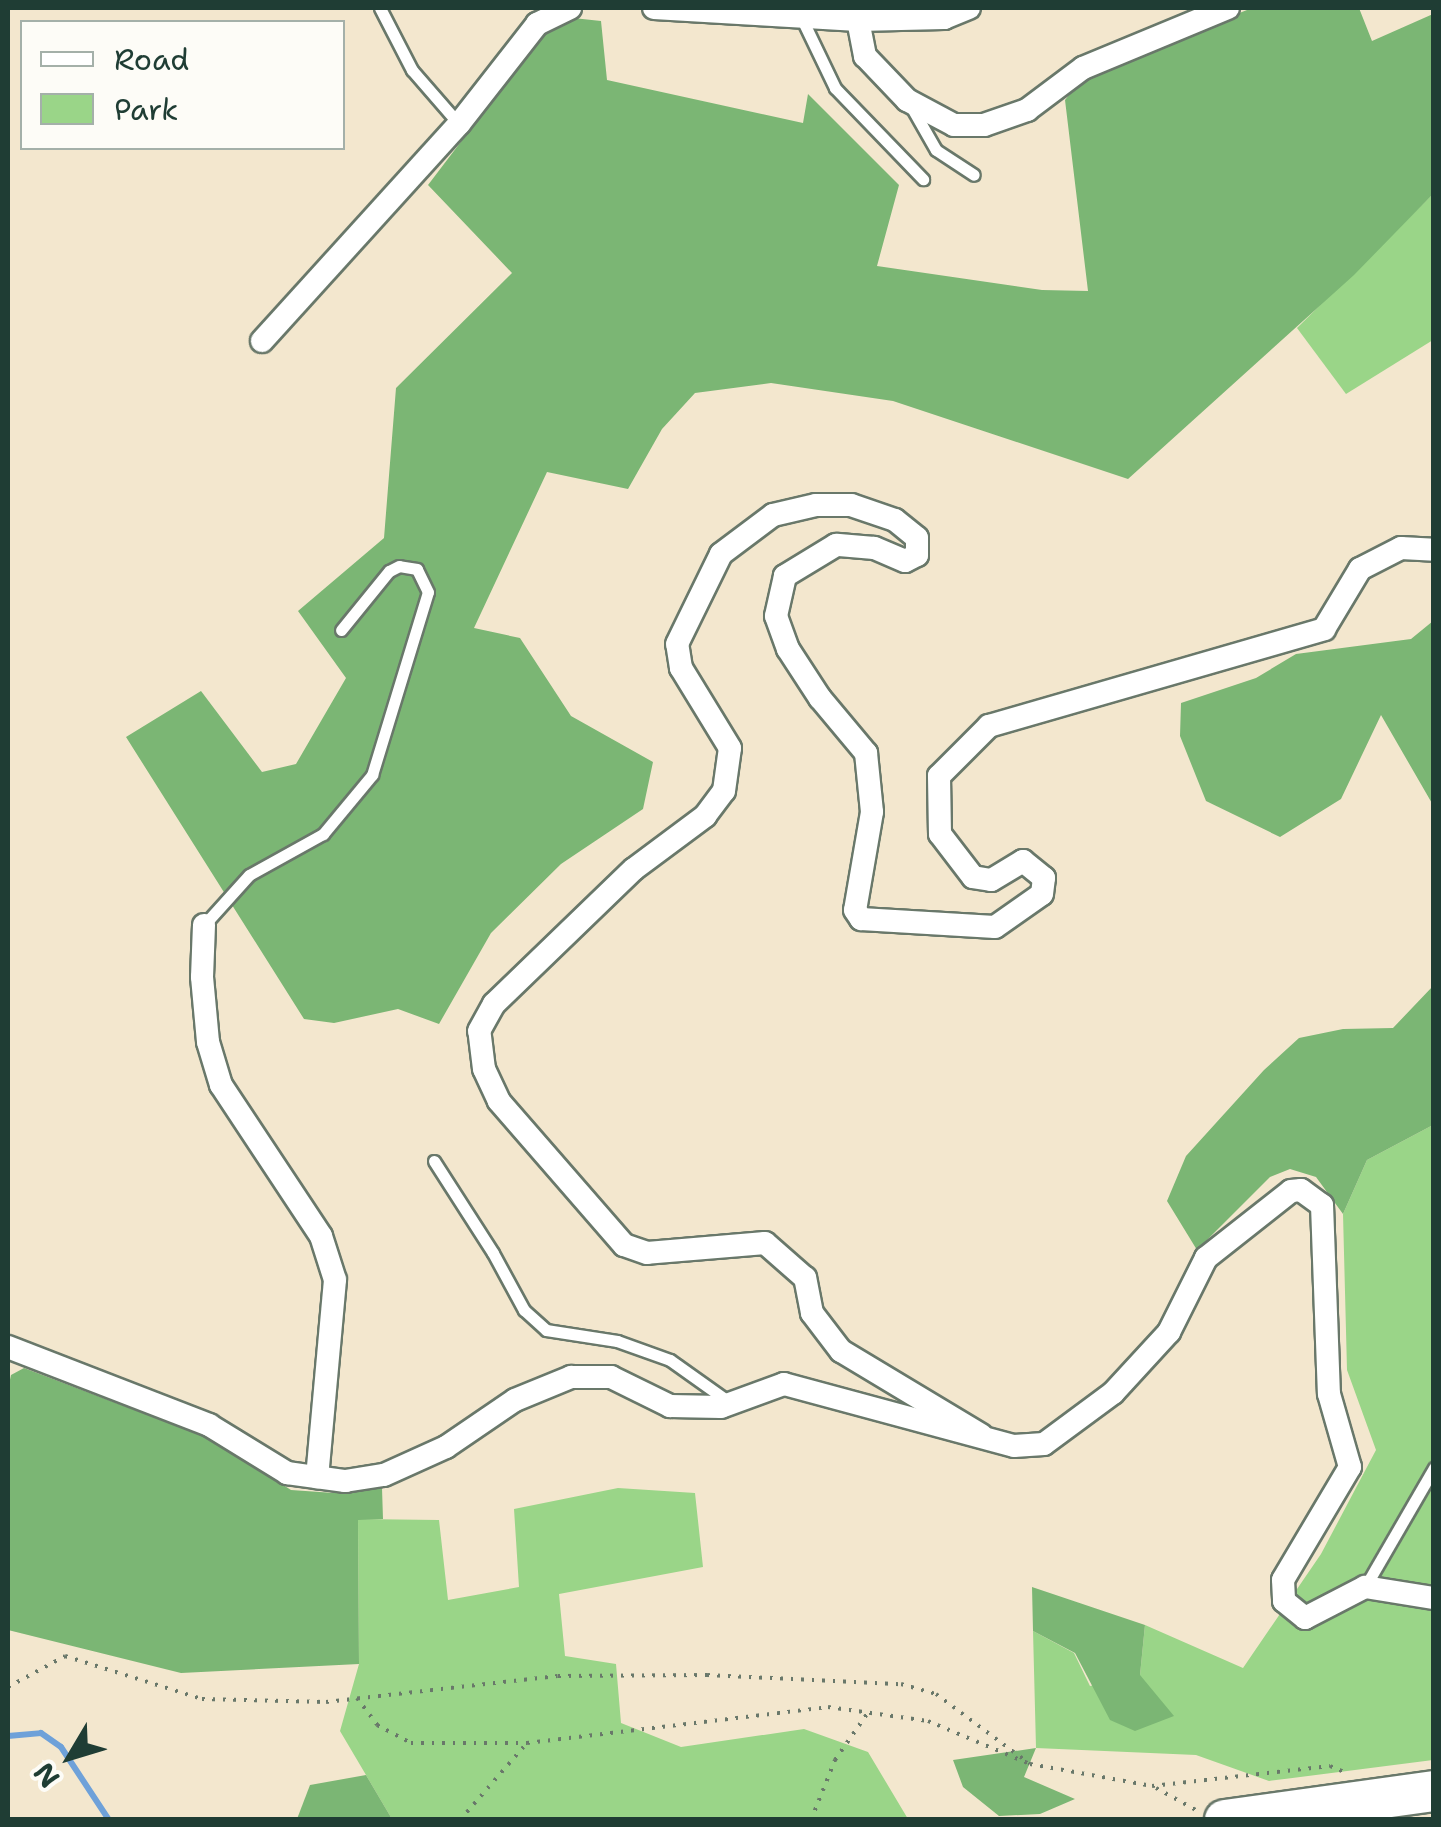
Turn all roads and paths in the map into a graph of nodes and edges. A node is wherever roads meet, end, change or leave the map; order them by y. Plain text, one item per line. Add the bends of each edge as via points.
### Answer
1 (380, 8) edge
2 (570, 8) edge
3 (654, 8) edge
4 (969, 8) edge
5 (1228, 8) edge
6 (801, 16) junction
7 (858, 20) junction
8 (907, 100) junction
9 (459, 124) junction
10 (974, 175) dead end
11 (922, 178) dead end
12 (262, 341) dead end
13 (1434, 550) edge
14 (342, 630) dead end
15 (204, 926) joint
16 (434, 1161) dead end
17 (8, 1348) edge
18 (730, 1403) junction
19 (981, 1436) junction
20 (1434, 1468) edge
21 (318, 1478) junction
22 (1365, 1587) junction
23 (1434, 1598) edge
24 (8, 1687) edge
25 (358, 1698) junction
26 (868, 1713) junction
27 (527, 1743) junction
28 (1030, 1764) junction
29 (1152, 1786) junction
30 (1346, 1787) junction
31 (1434, 1791) edge
32 (1211, 1815) edge
33 (460, 1820) edge
34 (811, 1820) edge

1 - 9 lane via 412,70
2 - 9 street via 538,24
3 - 6 street
4 - 7 street via 944,18
5 - 8 street via 1083,68 1027,110 984,125 954,125
6 - 7 street
6 - 11 lane via 836,88
7 - 8 street via 864,56
8 - 10 lane via 936,150
9 - 12 street
13 - 19 street via 1401,548 1360,569 1324,630 989,726 939,776 940,834 973,877 991,880 1023,862 1044,878 1042,894 996,928 861,919 855,910 872,812 866,753 820,698 776,616 785,576 836,545 874,548 905,561 917,555 916,538 895,520 851,505 816,505 773,515 721,554 677,644 681,668 730,748 724,790 705,816 634,869 494,1004 479,1031 484,1069 499,1102 624,1245 647,1253 765,1243 804,1278 812,1313 842,1351
14 - 15 lane via 388,571 417,570 428,592 372,775 323,834 249,875
15 - 21 street via 208,1042 222,1084 321,1236 335,1280
16 - 18 lane via 524,1310 546,1330 617,1341 670,1360
17 - 21 street via 209,1425 287,1473
18 - 19 street via 784,1384
18 - 21 street via 670,1406 610,1377 571,1378 515,1400 446,1447 384,1475 345,1482
19 - 22 street via 1014,1446 1044,1444 1113,1393 1169,1332 1206,1258 1300,1190 1322,1205 1329,1394 1350,1466 1283,1580 1284,1601 1305,1618
20 - 22 lane
22 - 23 street
24 - 25 path via 65,1656 202,1700
25 - 27 path via 377,1725 411,1744
25 - 28 path via 558,1676 901,1684 936,1694
26 - 27 path via 828,1707
26 - 28 path via 928,1722
26 - 34 path via 835,1760
27 - 33 path
28 - 29 path
29 - 30 path via 1330,1766
29 - 32 path
30 - 31 highway
30 - 32 highway

